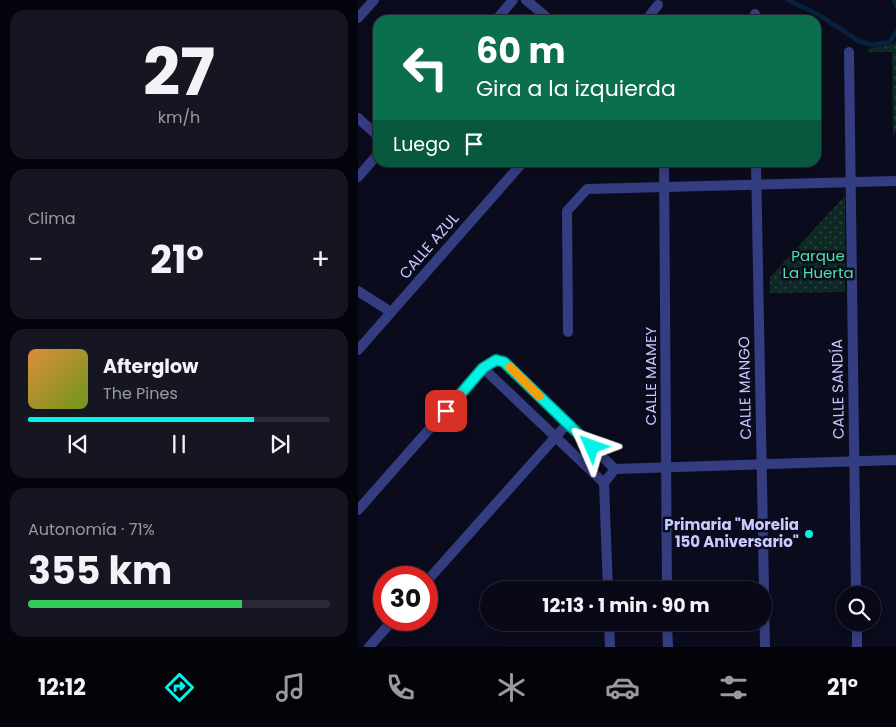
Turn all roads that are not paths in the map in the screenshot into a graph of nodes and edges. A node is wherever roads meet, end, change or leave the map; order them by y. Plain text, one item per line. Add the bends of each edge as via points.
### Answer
1 (374, 0) edge
2 (513, 0) edge
3 (526, 0) edge
4 (658, 5) dead end
5 (500, 15) edge
6 (544, 15) edge
7 (650, 15) edge
8 (358, 18) edge
9 (849, 52) dead end
10 (358, 118) edge
11 (373, 132) edge
12 (373, 160) edge
13 (519, 167) edge
14 (664, 167) edge
15 (756, 167) edge
16 (358, 177) edge
17 (896, 181) edge
18 (851, 182) junction
19 (756, 184) junction
20 (664, 187) junction
21 (358, 291) edge
22 (392, 312) junction
23 (568, 332) dead end
24 (358, 349) edge
25 (483, 368) junction
26 (567, 424) junction
27 (554, 437) junction
28 (896, 460) edge
29 (854, 461) junction
30 (762, 463) junction
31 (666, 467) junction
32 (615, 469) junction
33 (604, 483) junction
34 (358, 510) edge
35 (438, 569) edge
36 (608, 581) edge
37 (667, 581) edge
38 (764, 581) edge
39 (856, 586) edge
40 (383, 631) edge
41 (609, 631) edge
42 (667, 631) edge
43 (765, 631) edge
44 (856, 631) edge
45 (369, 647) edge
46 (610, 647) edge
47 (668, 647) edge
48 (765, 647) edge
49 (857, 647) edge

1 - 8 street
2 - 5 street
3 - 6 street
4 - 7 street
9 - 18 street, CALLE SANDÍA
10 - 11 street
12 - 16 street
13 - 22 street, CALLE AZUL
14 - 20 street, CALLE MAMEY
15 - 19 street, CALLE MANGO
17 - 18 street
18 - 19 street
18 - 29 street, CALLE SANDÍA
19 - 20 street
19 - 30 street, CALLE MANGO
20 - 23 street via 587,189 567,211
20 - 31 street, CALLE MAMEY
21 - 22 street
22 - 24 street, CALLE AZUL
25 - 26 street via 496,360 504,362
25 - 27 street
25 - 34 street
26 - 27 street
26 - 32 street
27 - 33 street
27 - 35 street
28 - 29 street
29 - 30 street
29 - 39 street, CALLE SANDÍA
30 - 31 street
30 - 38 street, CALLE MANGO
31 - 32 street
31 - 37 street, CALLE MAMEY
32 - 33 street
33 - 36 street
40 - 45 street
41 - 46 street
42 - 47 street
43 - 48 street
44 - 49 street

